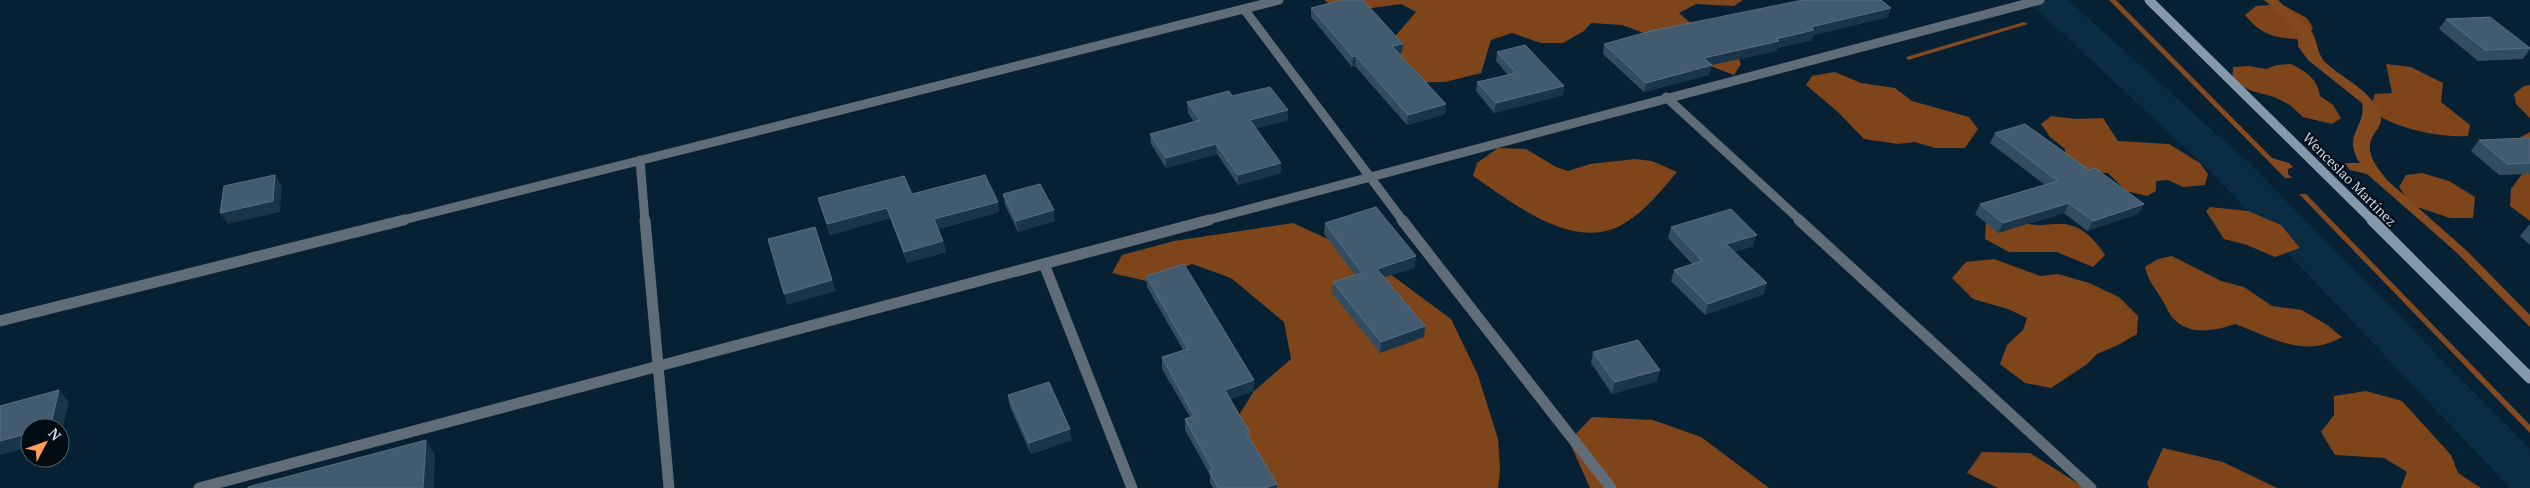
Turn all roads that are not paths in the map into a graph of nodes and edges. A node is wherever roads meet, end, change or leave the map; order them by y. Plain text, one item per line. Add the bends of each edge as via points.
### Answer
1 (1279, 0) edge
2 (2040, 0) edge
3 (2149, 0) edge
4 (1244, 9) junction
5 (1666, 97) junction
6 (640, 160) junction
7 (1370, 178) junction
8 (1044, 264) junction
9 (0, 321) edge
10 (658, 367) junction
11 (2530, 378) edge
12 (224, 485) edge
13 (199, 488) edge
14 (669, 488) edge
15 (1132, 488) edge
16 (1611, 488) edge
17 (2091, 488) edge

1 - 4 street
2 - 5 street
3 - 11 main road, Wenceslao Martínez
4 - 6 street
4 - 7 street
5 - 7 street
5 - 17 street
6 - 9 street
6 - 10 street
7 - 8 street
7 - 16 street
8 - 10 street
8 - 15 street
10 - 12 street
10 - 14 street
12 - 13 street

